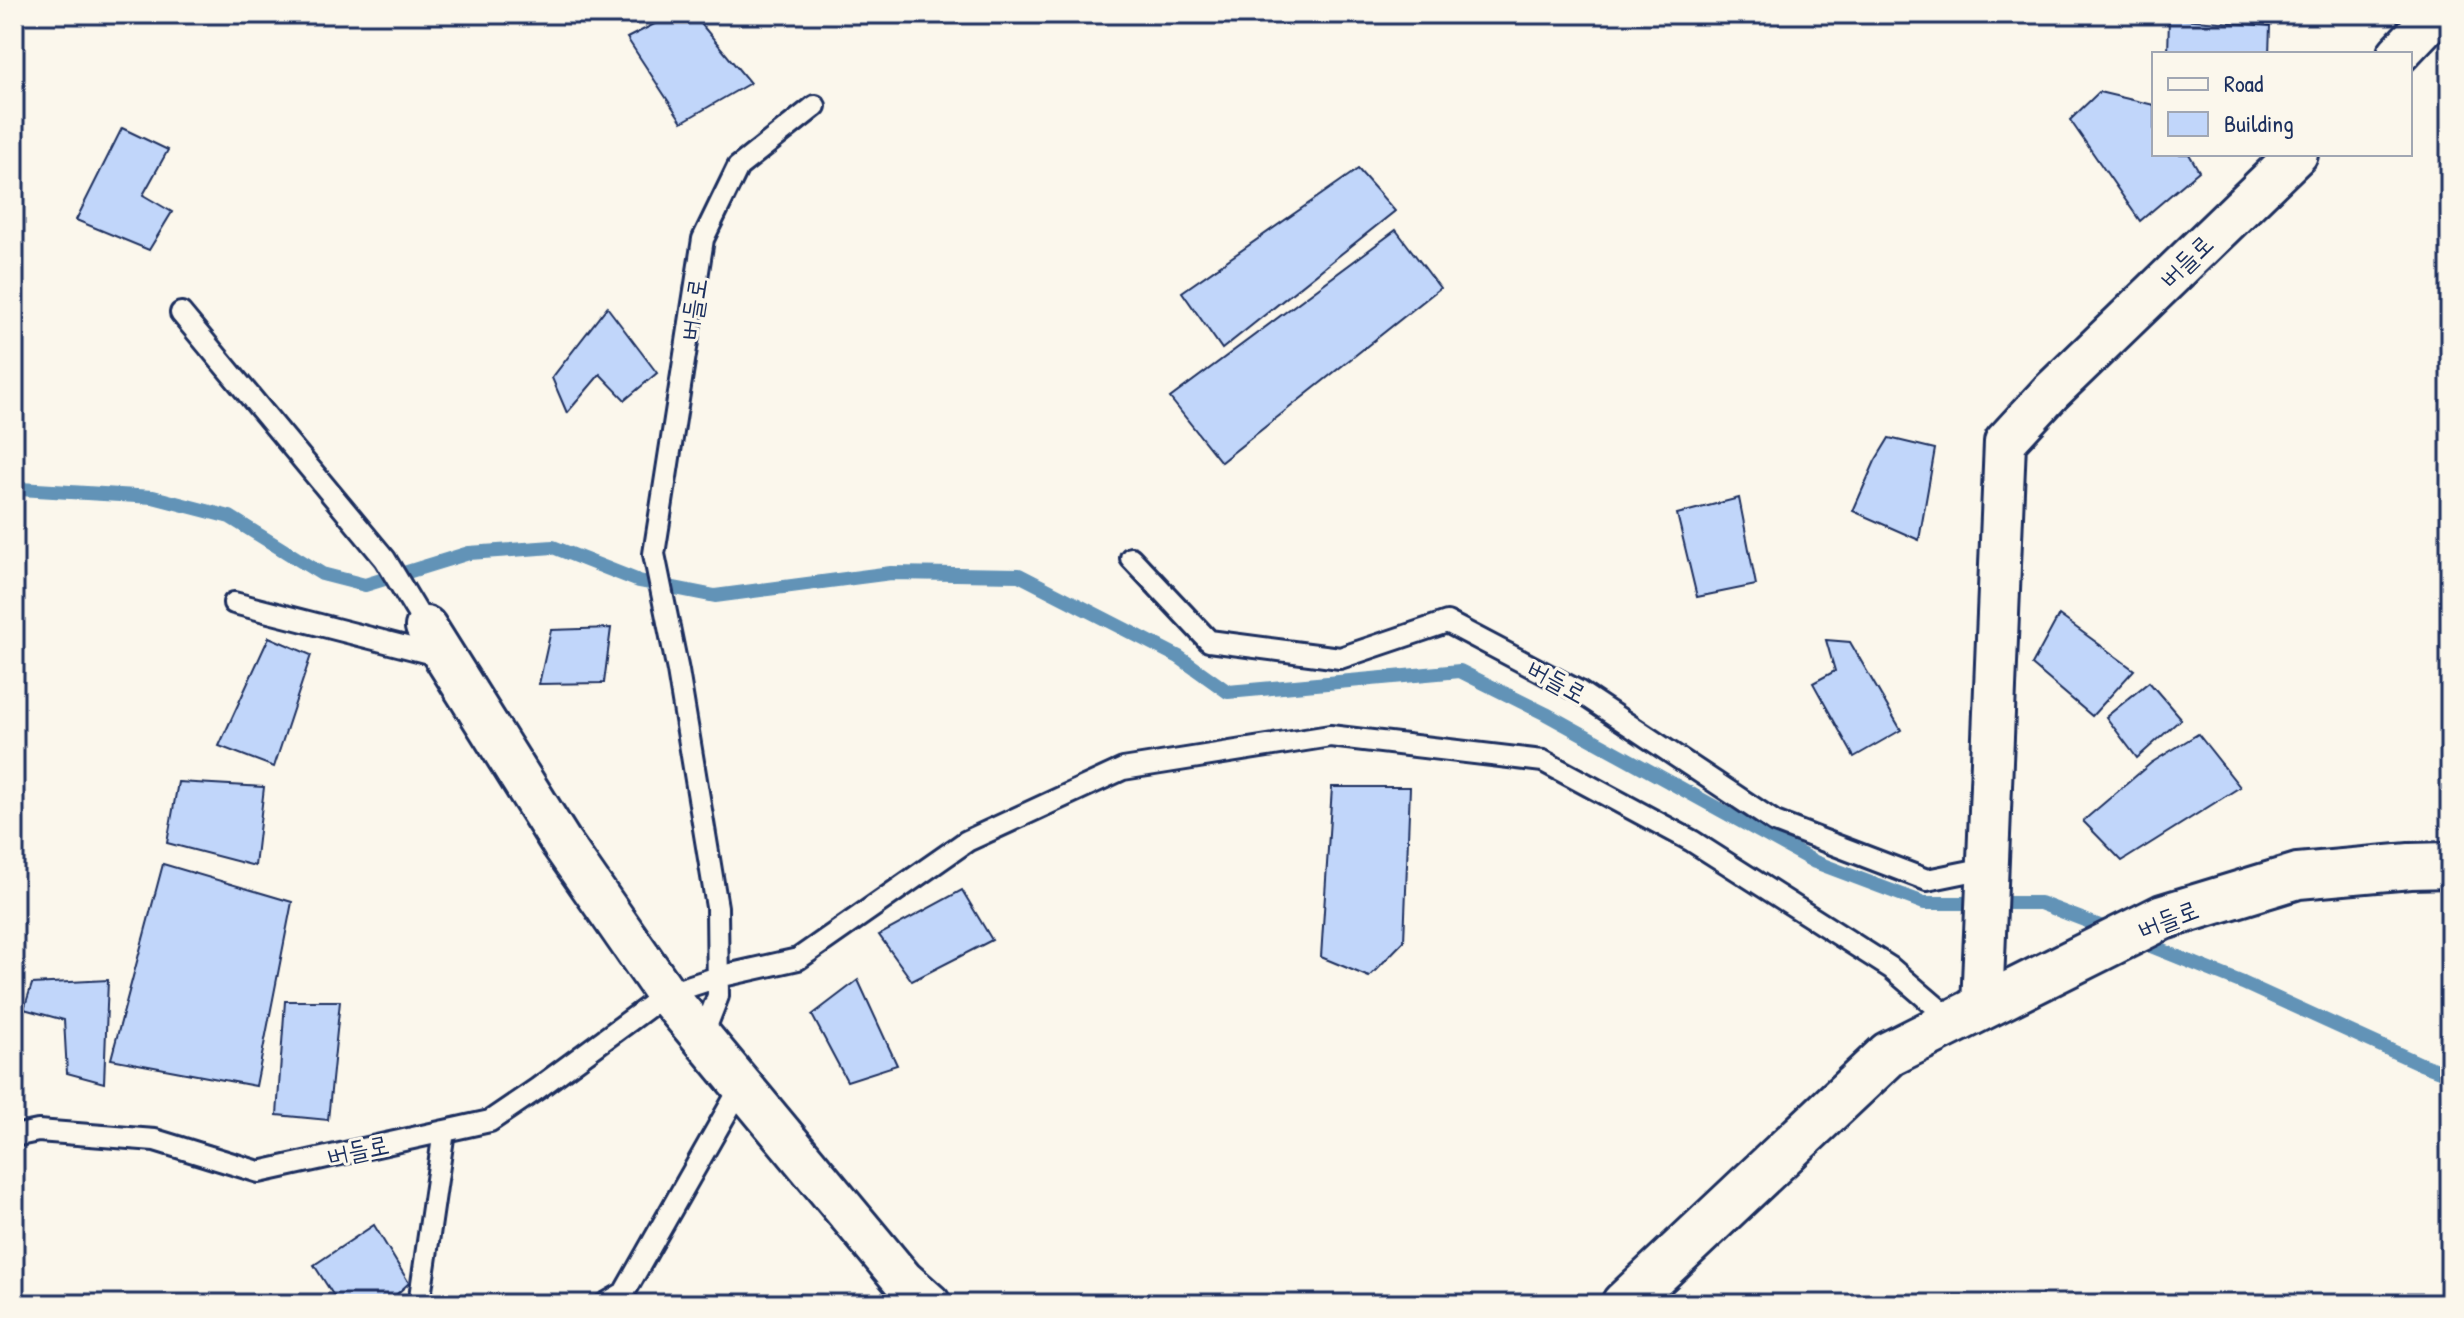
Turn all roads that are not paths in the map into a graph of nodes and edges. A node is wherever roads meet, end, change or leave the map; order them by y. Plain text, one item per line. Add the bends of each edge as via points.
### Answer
1 (2436, 14) edge
2 (2400, 52) edge
3 (815, 106) dead end
4 (2295, 156) edge
5 (181, 313) dead end
6 (1131, 558) dead end
7 (234, 603) dead end
8 (436, 642) junction
9 (2450, 865) edge
10 (1986, 878) junction
11 (718, 977) junction
12 (666, 994) junction
13 (1968, 1014) junction
14 (702, 1037) junction
15 (742, 1085) junction
16 (444, 1131) junction
17 (14, 1136) edge
18 (419, 1304) edge
19 (605, 1304) edge
20 (930, 1304) edge
21 (1624, 1304) edge

1 - 2 street
3 - 11 lane, 버들로 via 738,167 703,239 654,554 717,907
4 - 10 street, 버들로 via 2005,442
5 - 8 lane via 385,559
6 - 10 lane, 버들로 via 1209,641 1340,658 1447,622 1578,691 1775,822 1927,880
7 - 8 lane
8 - 12 street via 562,844
9 - 13 street, 버들로 via 2298,876 2163,917
10 - 13 street via 1984,948
11 - 12 lane, 버들로
11 - 13 lane, 버들로 via 798,959 967,841 1123,769 1330,736 1543,761 1692,841
11 - 14 lane via 718,996
12 - 14 street
12 - 16 lane, 버들로 via 490,1121
13 - 21 street, 버들로 via 1889,1054
14 - 15 street
15 - 19 lane via 624,1293
15 - 20 street via 903,1280
16 - 17 lane, 버들로 via 259,1172 155,1140 38,1131
16 - 18 lane

